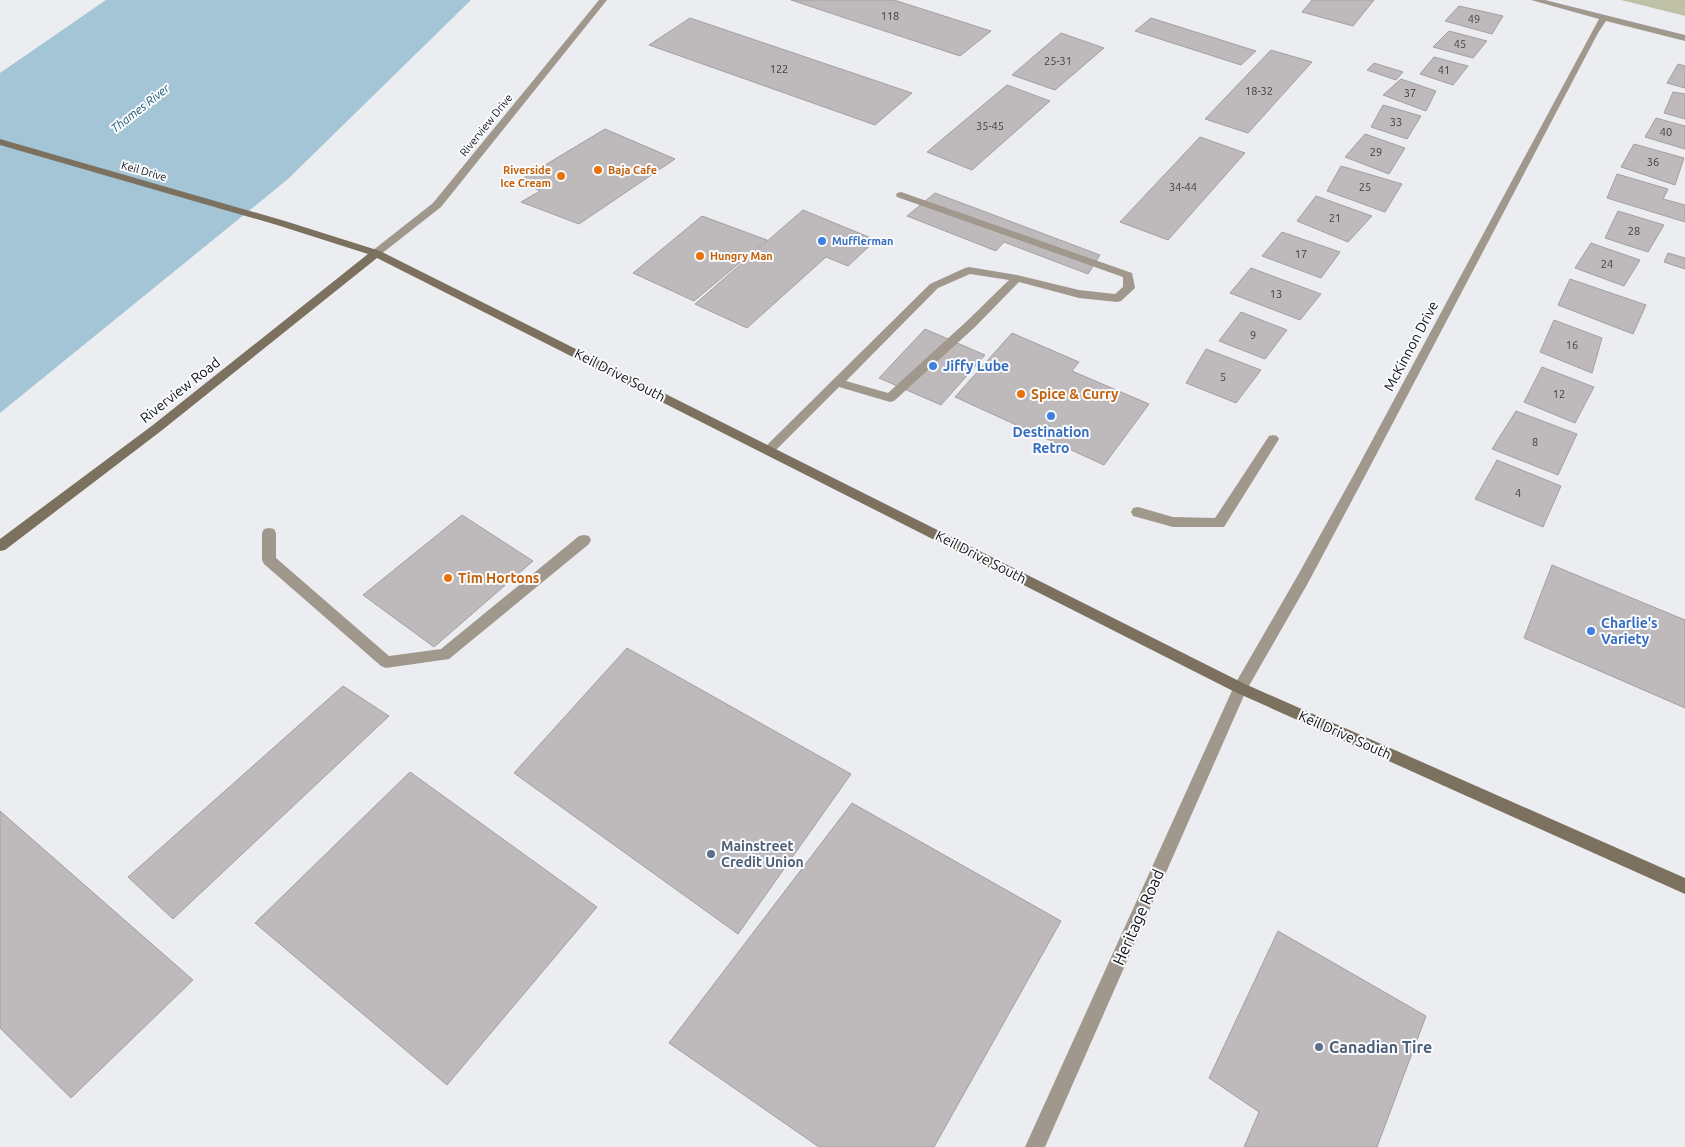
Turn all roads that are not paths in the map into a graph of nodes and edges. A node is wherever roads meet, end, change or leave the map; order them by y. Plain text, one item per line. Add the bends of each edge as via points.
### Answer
1 (603, 0) edge
2 (1535, 0) edge
3 (1604, 17) junction
4 (1685, 38) edge
5 (0, 142) edge
6 (901, 194) dead end
7 (281, 223) joint
8 (376, 253) junction
9 (1017, 278) junction
10 (836, 382) junction
11 (1273, 439) dead end
12 (769, 450) junction
13 (1138, 512) dead end
14 (269, 533) dead end
15 (584, 540) dead end
16 (0, 546) edge
17 (1240, 688) junction
18 (1685, 886) edge
19 (1035, 1147) edge

1 - 8 street, Riverview Drive via 437,205
2 - 3 street
3 - 4 street
3 - 17 street, McKinnon Drive via 1317,554
5 - 7 main road, Keil Drive
6 - 9 street via 1128,275 1129,288 1117,298 1079,294
7 - 8 main road, Keil Drive South
8 - 12 main road, Keil Drive South
8 - 16 main road, Riverview Road via 157,428
9 - 10 street via 968,270 934,286
9 - 10 street via 972,324 890,398
10 - 12 street
11 - 13 street via 1219,523 1172,522
12 - 17 main road, Keil Drive South
14 - 15 street via 269,560 386,662 444,655
17 - 18 main road, Keil Drive South
17 - 19 street, Heritage Road

